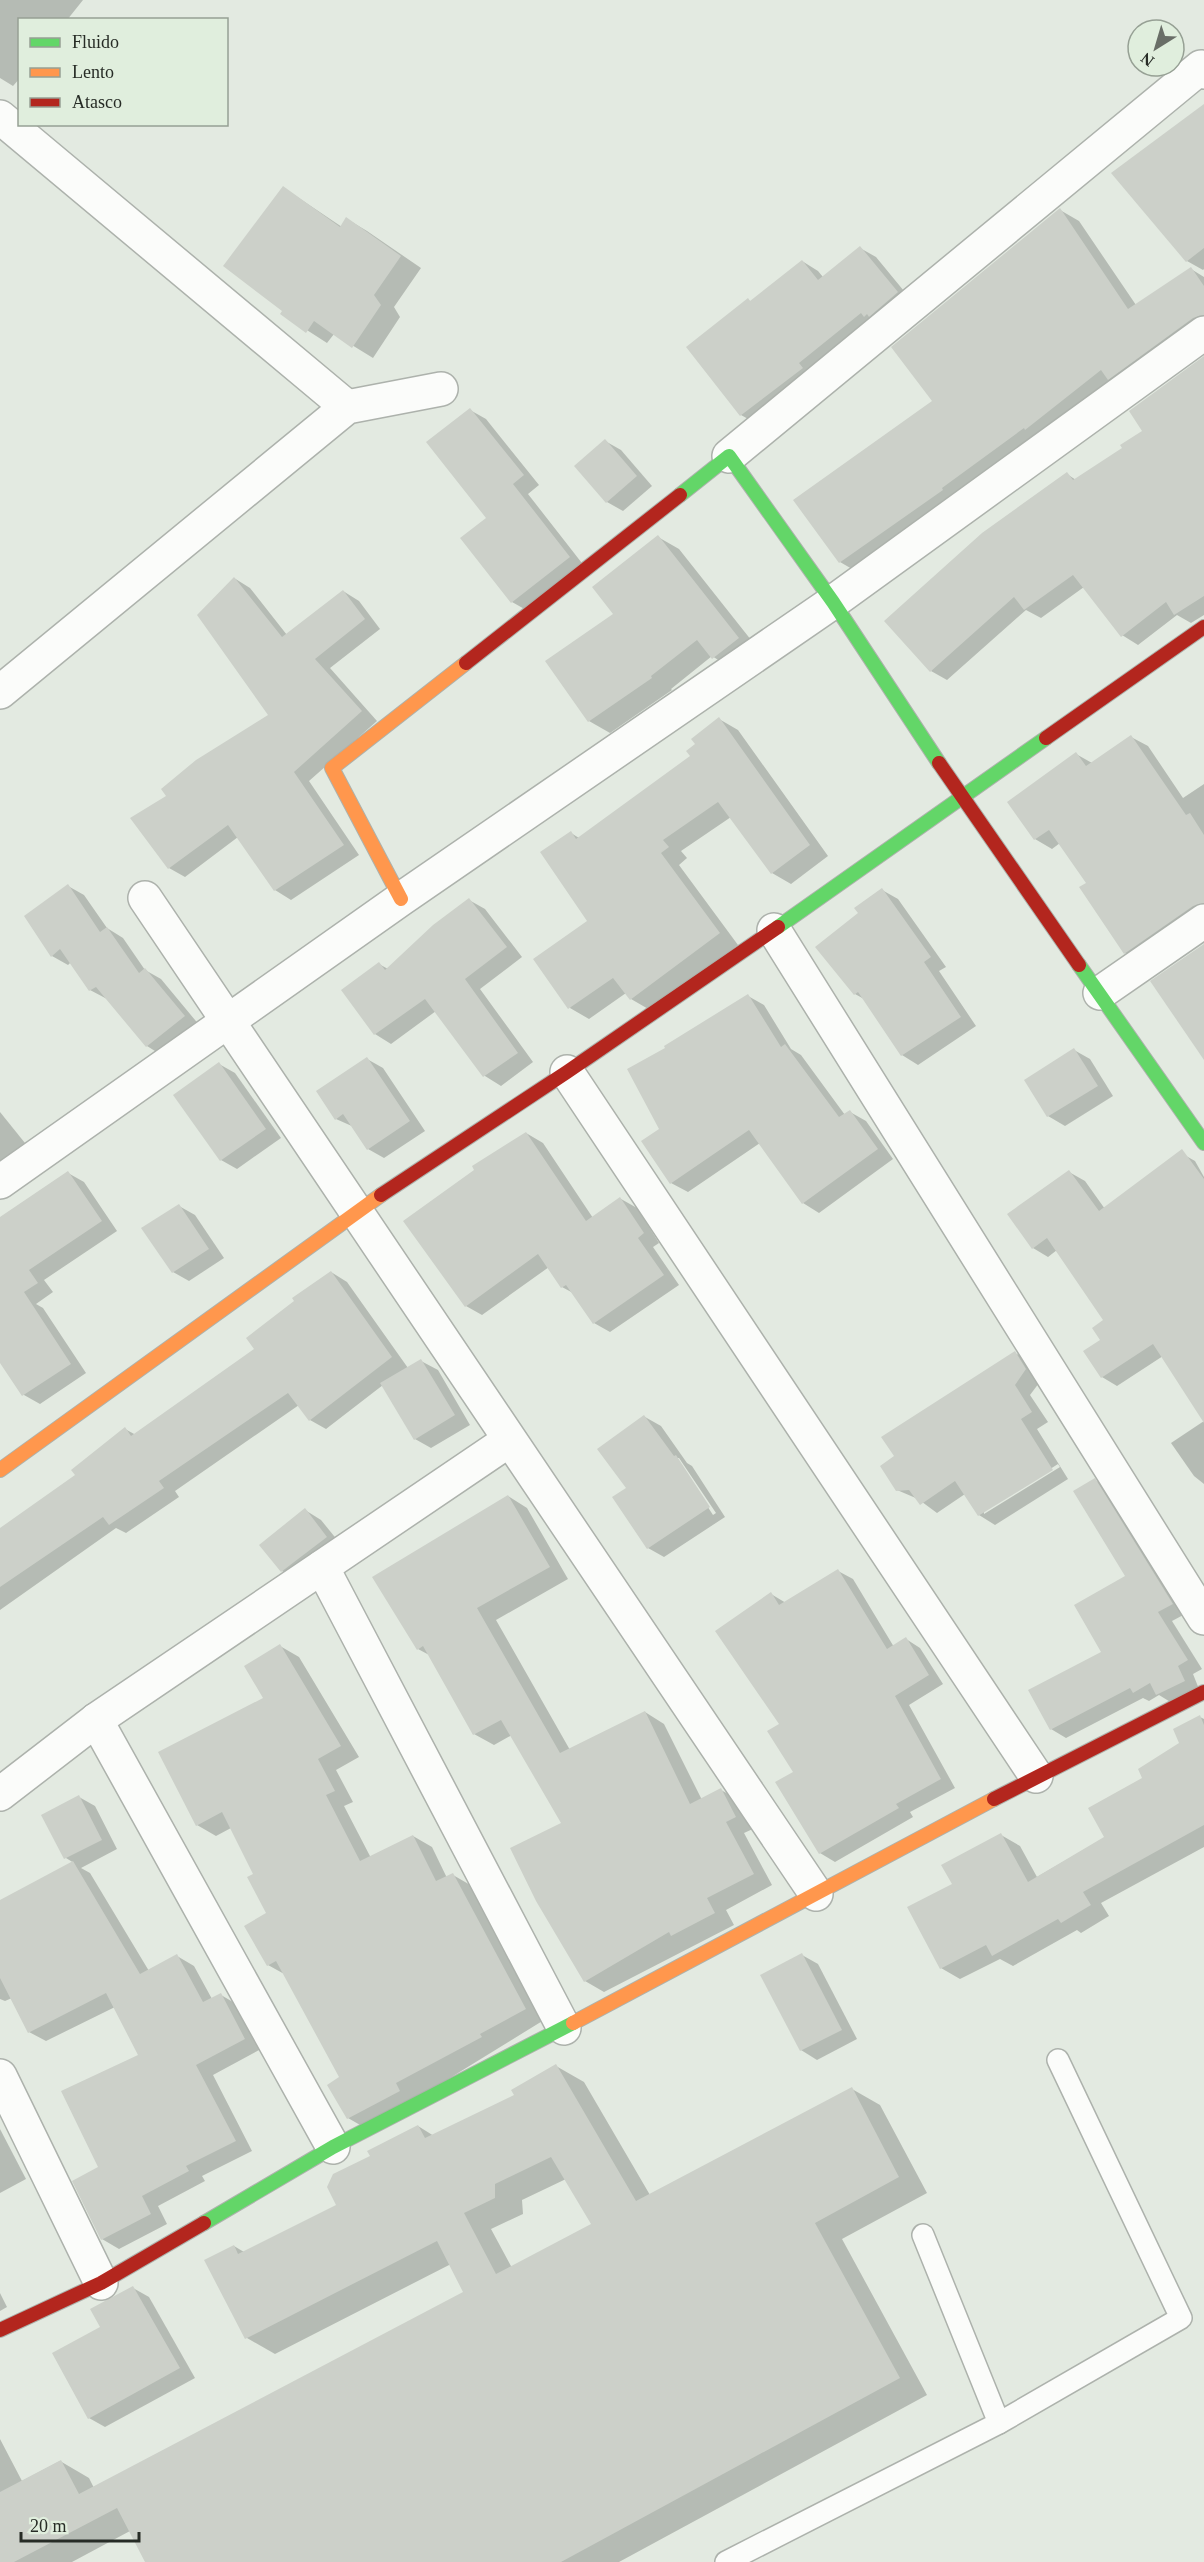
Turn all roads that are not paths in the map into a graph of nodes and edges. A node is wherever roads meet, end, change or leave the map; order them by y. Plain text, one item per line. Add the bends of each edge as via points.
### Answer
1 (1204, 72) edge
2 (0, 117) edge
3 (1204, 333) edge
4 (441, 388) dead end
5 (348, 407) junction
6 (729, 456) junction
7 (833, 602) junction
8 (1204, 627) edge
9 (0, 692) edge
10 (963, 799) junction
11 (145, 898) dead end
12 (401, 899) junction
13 (1204, 921) edge
14 (774, 930) junction
15 (1100, 993) junction
16 (228, 1020) junction
17 (567, 1072) junction
18 (1204, 1143) edge
19 (0, 1182) edge
20 (355, 1212) junction
21 (508, 1441) junction
22 (0, 1470) edge
23 (322, 1567) junction
24 (1204, 1618) edge
25 (1204, 1692) edge
26 (96, 1720) junction
27 (1036, 1776) junction
28 (0, 1794) edge
29 (816, 1893) junction
30 (564, 2028) junction
31 (1058, 2060) dead end
32 (0, 2076) edge
33 (333, 2147) junction
34 (923, 2235) dead end
35 (101, 2283) junction
36 (0, 2330) edge
37 (999, 2423) junction
38 (726, 2562) edge

1 - 6 street via 1201,67
2 - 5 street
3 - 7 street
4 - 5 street
5 - 9 street
6 - 7 street
6 - 12 street via 332,768
7 - 10 street
7 - 12 street
8 - 10 street
10 - 14 street
10 - 15 street
11 - 16 street
12 - 16 street
13 - 15 street
14 - 17 street
14 - 24 street
15 - 18 street
16 - 19 street
16 - 20 street
17 - 20 street
17 - 27 street
20 - 21 street
20 - 22 street
21 - 23 street
21 - 29 street
23 - 26 street
23 - 30 street
25 - 27 street
26 - 28 street
26 - 33 street
27 - 29 street
29 - 30 street
30 - 33 street
31 - 37 lane via 1181,2318
32 - 35 street
33 - 35 street
34 - 37 lane
35 - 36 street
37 - 38 lane

